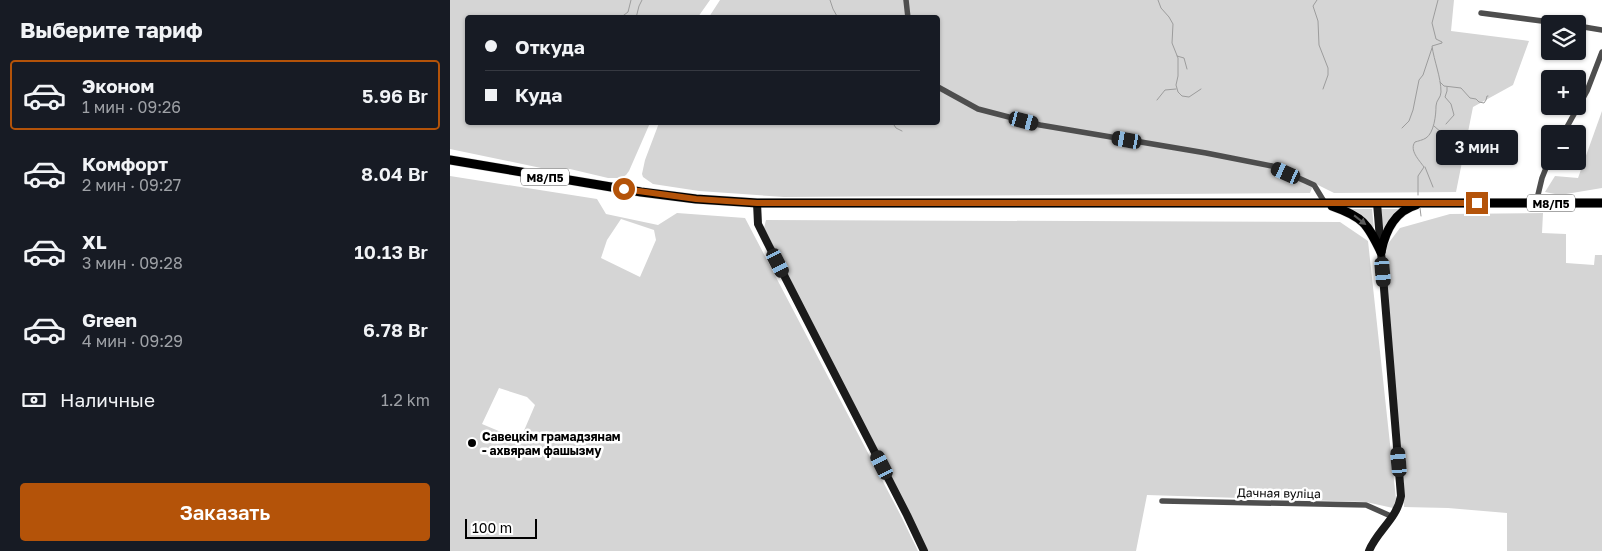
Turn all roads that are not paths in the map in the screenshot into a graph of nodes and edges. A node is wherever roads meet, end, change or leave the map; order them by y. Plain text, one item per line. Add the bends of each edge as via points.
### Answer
1 (906, 0) edge
2 (1481, 13) dead end
3 (908, 15) edge
4 (1541, 21) edge
5 (1586, 27) edge
6 (1602, 30) edge
7 (1602, 52) edge
8 (940, 88) edge
9 (1568, 125) edge
10 (450, 160) edge
11 (1545, 170) edge
12 (757, 203) junction
13 (1325, 203) junction
14 (1377, 203) junction
15 (1424, 203) junction
16 (1536, 203) junction
17 (1602, 203) edge
18 (1381, 252) junction
19 (1162, 501) dead end
20 (1393, 516) junction
21 (924, 551) edge
22 (1369, 551) edge

1 - 3 street
2 - 4 street
5 - 6 street
7 - 9 street
8 - 13 street via 978,109 1040,125 1272,166 1314,186
10 - 12 main road, М8/П5 via 641,192
11 - 16 street
12 - 13 main road, М8/П5
12 - 21 street via 758,224
13 - 14 main road, М8/П5
13 -> 18 main road via 1363,221
14 - 15 main road, М8/П5
14 - 18 street
15 - 16 main road, М8/П5
15 - 18 main road via 1410,207 1394,220
16 - 17 main road, М8/П5
18 - 20 street via 1401,489 1400,504
19 - 20 street, Дачная вуліца via 1366,505
20 - 22 street

